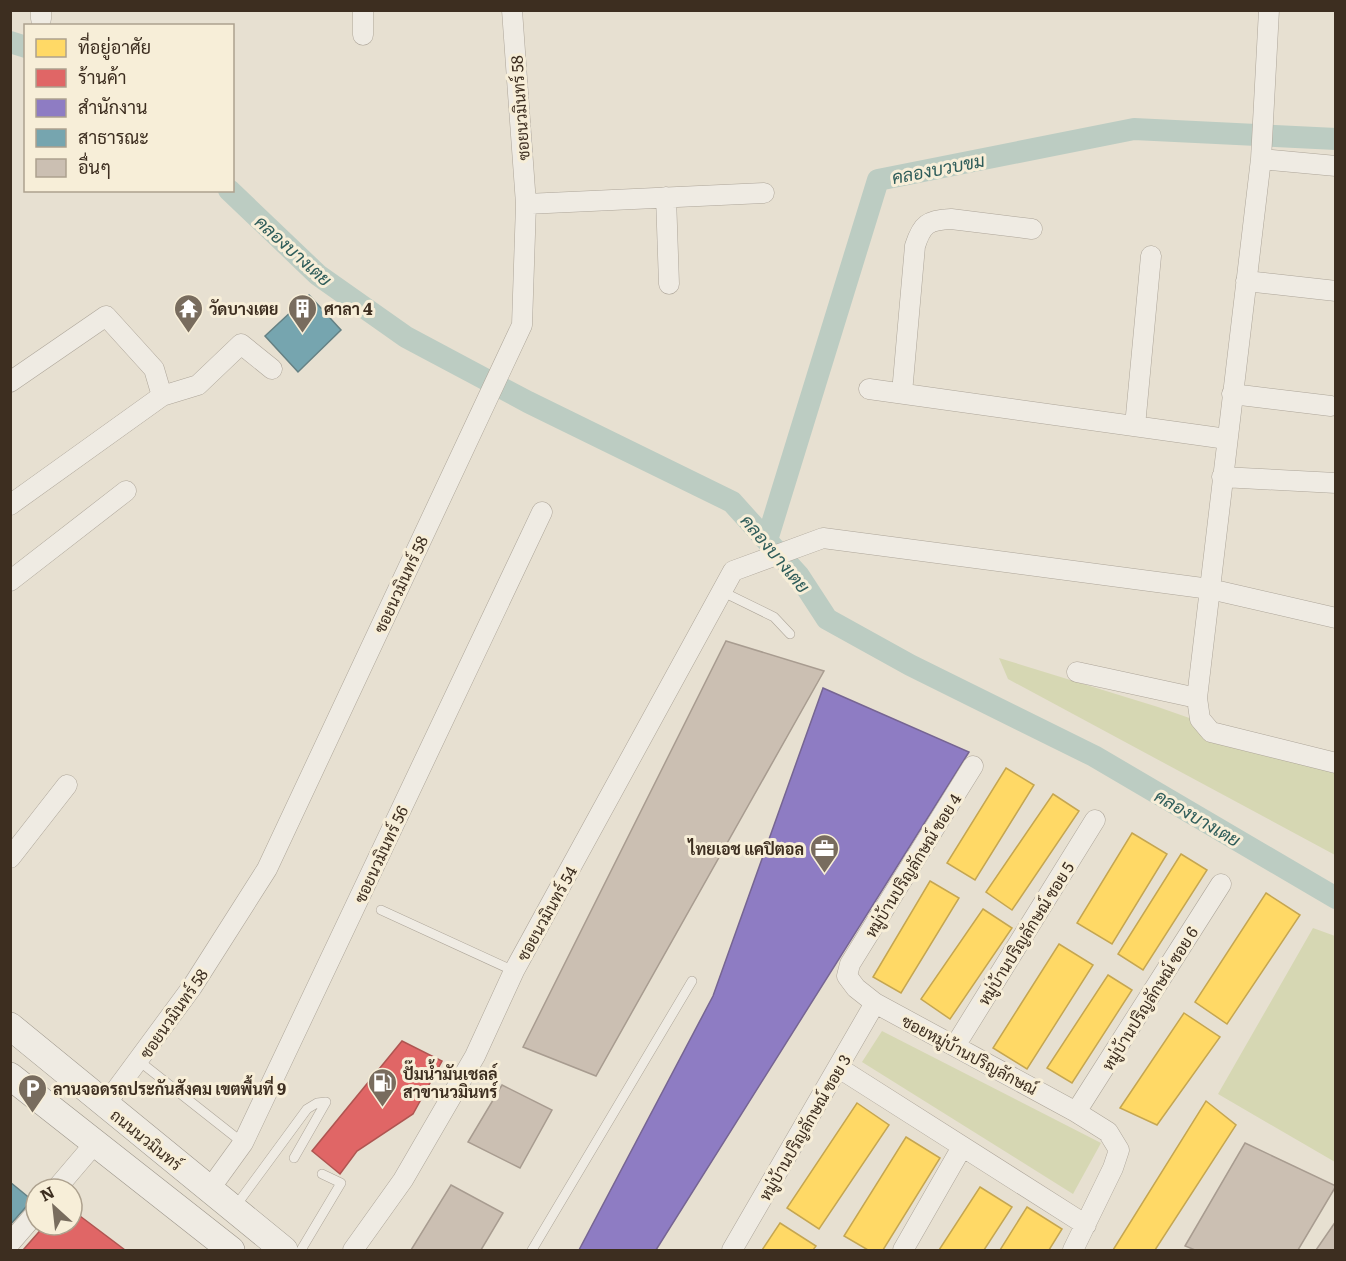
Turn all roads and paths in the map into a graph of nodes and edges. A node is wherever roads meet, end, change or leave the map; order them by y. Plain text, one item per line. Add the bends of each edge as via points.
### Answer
1 (363, 10) edge
2 (512, 10) edge
3 (1269, 10) edge
4 (363, 35) dead end
5 (1261, 151) junction
6 (1335, 165) edge
7 (764, 193) dead end
8 (666, 197) junction
9 (526, 204) junction
10 (1032, 229) dead end
11 (1151, 256) dead end
12 (1246, 281) junction
13 (669, 284) dead end
14 (1335, 291) edge
15 (272, 369) dead end
16 (10, 382) edge
17 (869, 388) dead end
18 (902, 393) junction
19 (1232, 394) junction
20 (162, 396) junction
21 (1331, 406) dead end
22 (1135, 426) junction
23 (1227, 439) junction
24 (1222, 477) junction
25 (1335, 483) edge
26 (126, 491) dead end
27 (10, 505) edge
28 (542, 512) dead end
29 (10, 581) edge
30 (1210, 589) junction
31 (721, 591) junction
32 (1335, 618) edge
33 (790, 634) dead end
34 (1077, 672) dead end
35 (1197, 698) junction
36 (1335, 763) edge
37 (973, 766) dead end
38 (68, 785) dead end
39 (1095, 820) dead end
40 (10, 858) edge
41 (1221, 884) dead end
42 (381, 910) dead end
43 (850, 964) joint
44 (514, 971) junction
45 (692, 981) dead end
46 (875, 1003) junction
47 (10, 1026) edge
48 (955, 1046) junction
49 (139, 1061) junction
50 (839, 1068) junction
51 (10, 1076) edge
52 (105, 1106) junction
53 (1077, 1112) junction
54 (96, 1142) junction
55 (243, 1143) junction
56 (962, 1147) junction
57 (294, 1158) dead end
58 (322, 1174) dead end
59 (66, 1177) edge
60 (209, 1190) junction
61 (233, 1209) junction
62 (1086, 1225) junction
63 (24, 1227) edge
64 (10, 1244) edge
65 (271, 1246) edge
66 (231, 1251) edge
67 (301, 1251) edge
68 (353, 1251) edge
69 (532, 1251) edge
70 (732, 1251) edge
71 (903, 1251) edge
72 (1073, 1251) edge

1 - 4 street
2 - 9 street, ซอยนวมินทร์ 58
3 - 5 street
5 - 6 street
5 - 12 street
7 - 8 street
8 - 9 street
8 - 13 street
9 - 49 street, ซอยนวมินทร์ 58 via 522,324 267,869 192,987
10 - 18 street via 951,219 925,224 915,246
11 - 22 street
12 - 14 street
12 - 19 street
15 - 20 street via 241,344 198,385
16 - 20 street via 106,316 154,369
17 - 18 street
18 - 22 street
19 - 21 street
19 - 23 street
20 - 27 street
22 - 23 street
23 - 24 street
24 - 25 street
24 - 30 street
26 - 29 street
28 - 55 street, ซอยนวมินทร์ 56
30 - 31 street, ซอยนวมินทร์ 54 via 823,538 733,571
30 - 32 street
30 - 35 street
31 - 33 lane via 774,617
31 - 44 street, ซอยนวมินทร์ 54
34 - 35 street
35 - 36 street via 1200,719 1211,732
37 - 43 street, หมู่บ้านปริญลักษณ์ ซอย 4
38 - 40 street
39 - 48 street, หมู่บ้านปริญลักษณ์ ซอย 5
41 - 53 street, หมู่บ้านปริญลักษณ์ ซอย 6
42 - 44 lane
43 - 46 street, ซอยหมู่บ้านปริญลักษณ์ via 847,976
44 - 68 street, ซอยนวมินทร์ 54 via 475,1056 404,1180
45 - 69 lane
46 - 48 street, ซอยหมู่บ้านปริญลักษณ์
46 - 50 street, หมู่บ้านปริญลักษณ์ ซอย 3
47 - 52 main road, ถนนนวมินทร์
48 - 53 street, ซอยหมู่บ้านปริญลักษณ์
49 - 52 street, ซอยนวมินทร์ 58
49 - 55 lane
50 - 56 street
50 - 70 street, หมู่บ้านปริญลักษณ์ ซอย 3
51 - 54 main road, ถนนนวมินทร์
52 - 60 main road, ถนนนวมินทร์
53 - 62 street, ซอยหมู่บ้านปริญลักษณ์ via 1108,1132 1119,1150
54 - 59 street
54 - 66 main road, ถนนนวมินทร์
55 - 60 street, ซอยนวมินทร์ 56
56 - 62 street
56 - 71 street
57 - 61 lane via 326,1102 307,1109
58 - 67 lane via 341,1183
60 - 61 main road, ถนนนวมินทร์
61 - 65 main road, ถนนนวมินทร์
62 - 72 street
63 - 64 street

